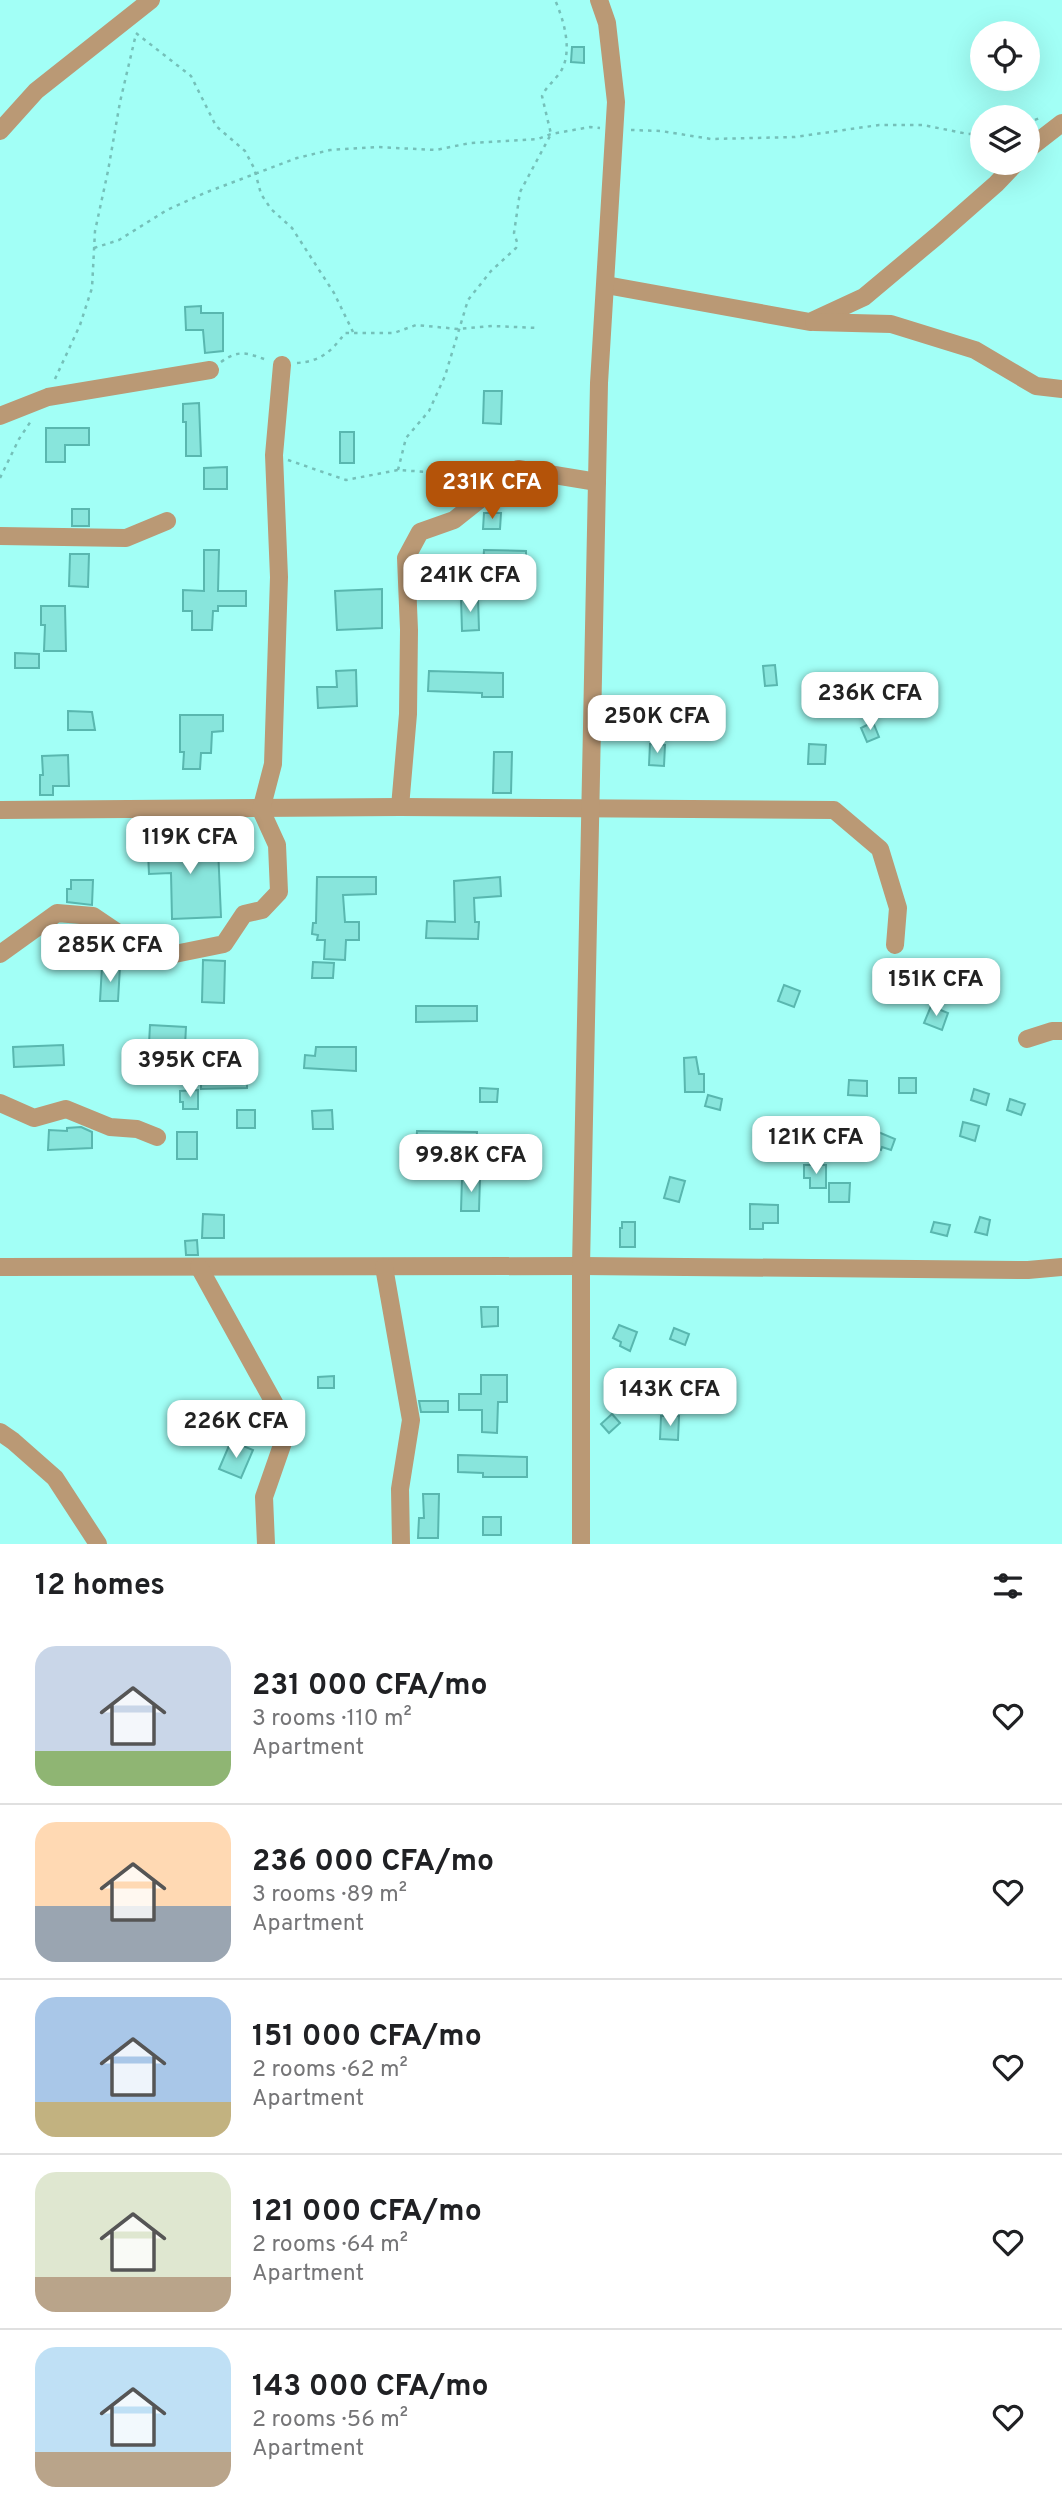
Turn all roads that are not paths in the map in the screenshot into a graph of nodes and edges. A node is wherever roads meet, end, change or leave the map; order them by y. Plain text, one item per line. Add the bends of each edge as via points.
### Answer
1 (151, 0) edge
2 (599, 0) edge
3 (1062, 123) edge
4 (0, 131) edge
5 (1040, 140) edge
6 (1005, 175) edge
7 (606, 285) junction
8 (810, 321) junction
9 (282, 365) road end
10 (210, 370) road end
11 (1062, 389) edge
12 (0, 416) edge
13 (597, 482) junction
14 (167, 521) dead end
15 (0, 536) edge
16 (400, 807) junction
17 (0, 810) edge
18 (261, 810) junction
19 (590, 810) junction
20 (895, 945) dead end
21 (0, 954) edge
22 (1062, 1031) edge
23 (1027, 1039) dead end
24 (0, 1103) edge
25 (157, 1138) dead end
26 (581, 1266) junction
27 (0, 1267) edge
28 (199, 1267) junction
29 (384, 1267) junction
30 (1062, 1268) edge
31 (0, 1432) edge
32 (98, 1544) edge
33 (266, 1544) edge
34 (401, 1544) edge
35 (581, 1544) edge

1 - 4 street via 133,26 36,91
2 - 7 street via 607,23 617,102
3 - 5 street
6 - 8 street via 864,297
7 - 8 street
7 - 13 street
8 - 11 street via 891,324 975,349 1036,386
9 - 18 street via 274,455 279,577 273,764
10 - 12 street via 48,397
13 - 16 street via 518,469 454,520 420,532 406,558 408,715
13 - 19 street
14 - 15 street via 126,538
16 - 18 street
16 - 19 street
17 - 18 street
18 - 21 street via 277,845 279,891 262,910 244,914 224,944 155,958 93,916 57,913
19 - 20 street via 834,810 880,849 898,908
19 - 26 street
22 - 23 street
24 - 25 street via 34,1118 66,1109 110,1127 136,1129
26 - 29 street
26 - 30 street
26 - 35 street
27 - 28 street
28 - 29 street
28 - 33 street via 288,1428 264,1497
29 - 34 street via 411,1420 400,1489
31 - 32 street via 55,1478

